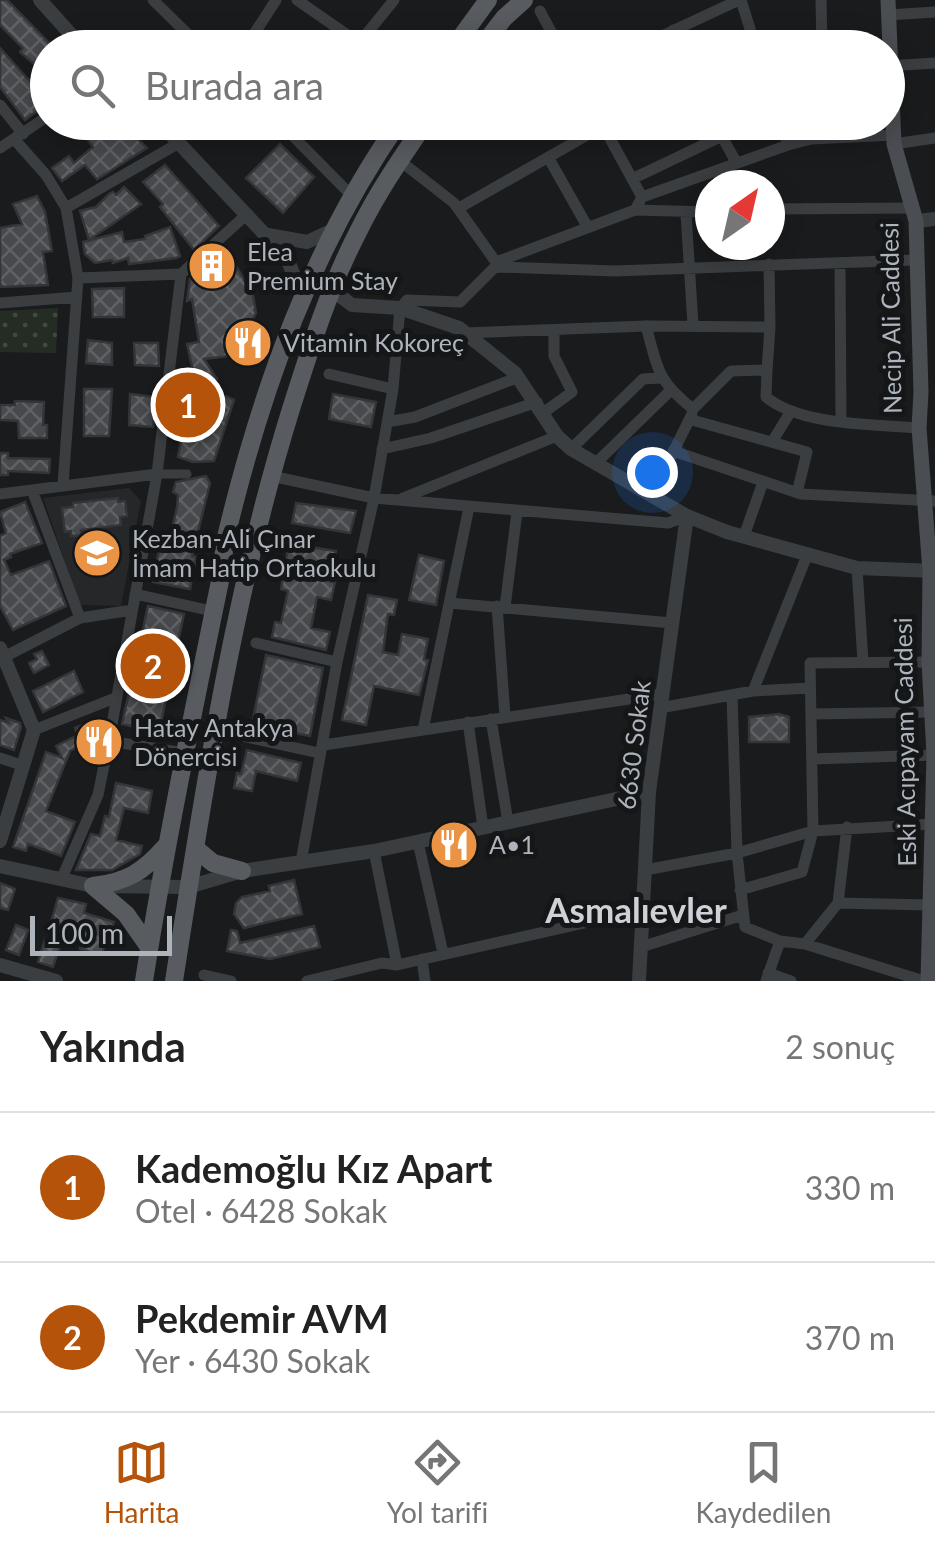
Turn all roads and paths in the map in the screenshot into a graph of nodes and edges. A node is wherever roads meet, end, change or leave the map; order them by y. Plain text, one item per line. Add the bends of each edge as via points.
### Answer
1 (40, 0) edge
2 (153, 0) edge
3 (276, 0) edge
4 (297, 0) edge
5 (394, 0) edge
6 (488, 0) edge
7 (740, 0) edge
8 (821, 0) edge
9 (167, 5) edge
10 (532, 5) edge
11 (889, 5) edge
12 (935, 12) edge
13 (67, 30) edge
14 (187, 30) edge
15 (256, 30) edge
16 (337, 30) edge
17 (371, 30) edge
18 (466, 30) edge
19 (495, 30) edge
20 (548, 30) edge
21 (673, 30) edge
22 (750, 30) edge
23 (822, 30) edge
24 (935, 64) edge
25 (905, 65) edge
26 (0, 105) edge
27 (30, 128) edge
28 (19, 136) junction
29 (935, 138) edge
30 (905, 139) edge
31 (177, 140) edge
32 (297, 140) edge
33 (387, 140) edge
34 (415, 140) edge
35 (577, 140) edge
36 (613, 140) edge
37 (714, 140) edge
38 (722, 140) edge
39 (786, 140) edge
40 (807, 140) edge
41 (894, 140) edge
42 (179, 143) junction
43 (788, 145) junction
44 (0, 148) edge
45 (548, 157) junction
46 (400, 160) junction
47 (736, 162) junction
48 (634, 178) junction
49 (351, 195) junction
50 (642, 196) junction
51 (66, 208) junction
52 (459, 208) junction
53 (635, 210) junction
54 (785, 210) edge
55 (695, 213) edge
56 (686, 214) junction
57 (246, 215) junction
58 (914, 215) junction
59 (935, 220) edge
60 (586, 226) junction
61 (333, 230) junction
62 (262, 233) junction
63 (915, 260) junction
64 (840, 262) junction
65 (498, 264) junction
66 (769, 264) junction
67 (688, 268) junction
68 (181, 274) junction
69 (78, 278) junction
70 (332, 290) junction
71 (77, 297) junction
72 (302, 297) junction
73 (0, 303) edge
74 (400, 308) junction
75 (646, 326) junction
76 (693, 326) junction
77 (770, 327) junction
78 (554, 330) junction
79 (465, 333) junction
80 (767, 370) junction
81 (329, 374) dead end
82 (519, 377) junction
83 (660, 378) junction
84 (392, 389) junction
85 (670, 391) junction
86 (540, 408) junction
87 (791, 411) junction
88 (692, 415) junction
89 (387, 422) junction
90 (841, 422) junction
91 (927, 426) edge
92 (557, 436) junction
93 (772, 442) junction
94 (382, 449) junction
95 (571, 449) junction
96 (674, 451) junction
97 (595, 464) junction
98 (157, 474) junction
99 (187, 474) dead end
100 (271, 476) junction
101 (763, 482) junction
102 (63, 485) junction
103 (32, 490) junction
104 (653, 493) junction
105 (797, 493) junction
106 (0, 494) edge
107 (374, 498) junction
108 (399, 500) junction
109 (930, 502) edge
110 (469, 507) junction
111 (517, 512) junction
112 (687, 516) junction
113 (744, 536) junction
114 (808, 553) junction
115 (857, 568) junction
116 (933, 577) edge
117 (135, 594) junction
118 (450, 602) junction
119 (501, 607) junction
120 (132, 610) junction
121 (212, 611) junction
122 (80, 618) junction
123 (672, 623) junction
124 (256, 642) dead end
125 (2, 652) edge
126 (337, 662) junction
127 (863, 662) junction
128 (929, 662) junction
129 (810, 688) junction
130 (754, 691) junction
131 (732, 695) junction
132 (115, 698) junction
133 (661, 701) junction
134 (931, 712) junction
135 (812, 714) junction
136 (498, 718) junction
137 (468, 722) junction
138 (34, 730) junction
139 (422, 730) junction
140 (934, 731) edge
141 (237, 735) dead end
142 (109, 741) junction
143 (322, 749) junction
144 (184, 753) junction
145 (934, 755) edge
146 (0, 758) edge
147 (812, 759) junction
148 (20, 766) junction
149 (934, 782) edge
150 (650, 792) junction
151 (934, 814) edge
152 (508, 822) junction
153 (483, 826) junction
154 (847, 827) junction
155 (812, 830) junction
156 (0, 842) edge
157 (418, 842) junction
158 (166, 846) junction
159 (195, 848) junction
160 (374, 851) junction
161 (737, 854) junction
162 (301, 862) junction
163 (0, 866) edge
164 (645, 870) junction
165 (242, 872) junction
166 (934, 875) edge
167 (60, 880) junction
168 (92, 886) junction
169 (160, 887) junction
170 (188, 888) junction
171 (740, 890) junction
172 (838, 903) junction
173 (929, 905) junction
174 (642, 910) junction
175 (744, 915) junction
176 (780, 941) junction
177 (805, 944) junction
178 (641, 946) junction
179 (150, 947) junction
180 (443, 954) junction
181 (422, 959) junction
182 (382, 963) junction
183 (0, 965) edge
184 (397, 965) junction
185 (204, 976) dead end
186 (767, 977) edge
187 (46, 980) edge
188 (144, 981) edge
189 (174, 981) edge
190 (231, 981) edge
191 (307, 981) edge
192 (379, 981) edge
193 (424, 981) edge
194 (639, 981) edge
195 (791, 981) edge
196 (926, 981) edge

1 - 13 street
2 - 9 street
3 - 15 street
4 - 16 street
5 - 17 street
6 - 18 main road
7 - 21 street
7 - 22 street
8 - 23 street
9 - 14 street
10 - 19 main road
10 - 20 street
11 - 12 street
24 - 25 street
26 - 28 street
27 - 28 street
28 - 44 street
28 - 51 street
29 - 30 street
31 - 42 street
32 - 49 street
33 - 49 main road
34 - 46 main road
35 - 45 street
36 - 48 street
37 - 48 street
38 - 47 street
39 - 43 street
40 - 43 street
41 - 58 main road, Necip Ali Caddesi
42 - 51 street
42 - 57 street
43 - 47 street
45 - 52 street
45 - 60 street
46 - 52 street
46 - 70 main road
47 - 50 street
48 - 50 street
49 - 61 main road
50 - 53 street
51 - 69 street
52 - 65 street
53 - 56 street
53 - 60 street
54 - 58 street
55 - 56 street
56 - 67 street
57 - 62 street
57 - 68 street
58 - 59 street
58 - 63 main road, Necip Ali Caddesi
60 - 65 street
61 - 62 street via 307,242
61 - 72 main road
62 - 72 street via 290,264
63 - 64 street
63 - 91 main road, Necip Ali Caddesi
64 - 66 street
64 - 90 street
65 - 67 street
65 - 74 street via 460,302 407,300
66 - 67 street
66 - 77 street
67 - 76 street
68 - 69 street
68 - 98 street
69 - 71 street
70 - 74 street via 352,305
70 - 100 main road
71 - 73 street
71 - 102 street
72 - 121 main road via 232,516
74 - 79 street
74 - 84 street
75 - 76 street
75 - 78 street
75 - 83 street
76 - 77 street
77 - 80 street
78 - 79 street
78 - 86 street via 554,356 572,392
79 - 82 street
80 - 87 street via 766,397
80 - 88 street via 731,371
81 - 84 street
82 - 86 street
82 - 89 street
83 - 85 street
83 - 95 street via 643,378
84 - 89 street
85 - 88 street
85 - 97 street
86 - 92 street
86 - 94 street
87 - 90 street
87 - 93 street
88 - 93 street
88 - 96 street
89 - 94 street
90 - 91 street
91 - 109 main road, Necip Ali Caddesi
92 - 95 street
92 - 108 street
93 - 105 street via 807,452
94 - 107 street
95 - 97 street
96 - 101 street
96 - 104 street
97 - 104 street
98 - 99 street
98 - 102 street
98 - 117 street
100 - 107 street
100 - 159 main road
101 - 105 street
101 - 113 street
102 - 103 street
103 - 106 street
103 - 122 street
104 - 112 street
105 - 109 street
107 - 108 street
107 - 126 street
108 - 110 street
109 - 116 main road, Eski Acıpayam Caddesi
110 - 111 street
110 - 118 street
111 - 112 street via 668,523
111 - 119 street
112 - 113 street
112 - 123 street, 6630 Sokak
113 - 114 street
114 - 115 street
114 - 130 street
115 - 116 street
115 - 127 street
116 - 128 main road, Eski Acıpayam Caddesi
117 - 120 street
117 - 121 street
118 - 119 street
118 - 139 street
119 - 123 street
119 - 136 street
120 - 122 street
120 - 132 street
121 - 144 main road
122 - 125 street
123 - 133 street, 6630 Sokak
124 - 126 street
125 - 138 street
126 - 143 street
127 - 128 street
127 - 129 street via 810,664
128 - 134 main road, Eski Acıpayam Caddesi
129 - 130 street
129 - 135 street
130 - 131 street
131 - 133 street
131 - 161 street
132 - 138 street
132 - 142 street
133 - 136 street
133 - 150 street, 6630 Sokak
134 - 135 street
134 - 140 main road, Eski Acıpayam Caddesi
135 - 147 street
136 - 137 street
136 - 152 street
137 - 139 street
137 - 153 street
138 - 148 street
139 - 143 street
140 - 145 main road, Eski Acıpayam Caddesi
141 - 143 street
142 - 144 street
142 - 167 street via 98,795
143 - 162 street
144 - 158 main road
145 - 147 street
145 - 149 main road, Eski Acıpayam Caddesi
146 - 148 street
147 - 155 street
148 - 156 street
149 - 151 main road, Eski Acıpayam Caddesi
150 - 152 street
150 - 164 street, 6630 Sokak
151 - 154 street
151 - 166 main road, Eski Acıpayam Caddesi
152 - 153 street
153 - 157 street
154 - 155 street
154 - 172 street
155 - 161 street
155 - 171 street via 802,872
157 - 160 street
157 - 180 street
158 - 168 main road via 119,883
158 - 169 main road
159 - 165 main road via 213,863
159 - 170 main road
160 - 162 street
160 - 184 street
161 - 164 street
161 - 171 street
162 - 165 street
163 - 167 street
164 - 174 street, 6630 Sokak
165 - 170 street
166 - 173 main road, Eski Acıpayam Caddesi
167 - 168 street
168 - 169 street
168 - 179 main road via 126,914
169 - 170 street
169 - 179 main road
170 - 189 main road
171 - 175 street
172 - 173 street
172 - 177 street
173 - 196 main road, Eski Acıpayam Caddesi
174 - 178 street, 6630 Sokak
174 - 180 street
175 - 176 street via 745,928
175 - 178 street
176 - 177 street
176 - 186 street
177 - 196 street
178 - 194 street, 6630 Sokak
179 - 188 main road
180 - 181 street
181 - 184 street
181 - 193 street
182 - 184 street
182 - 191 street
182 - 192 street
183 - 187 street
185 - 190 street
186 - 195 street

